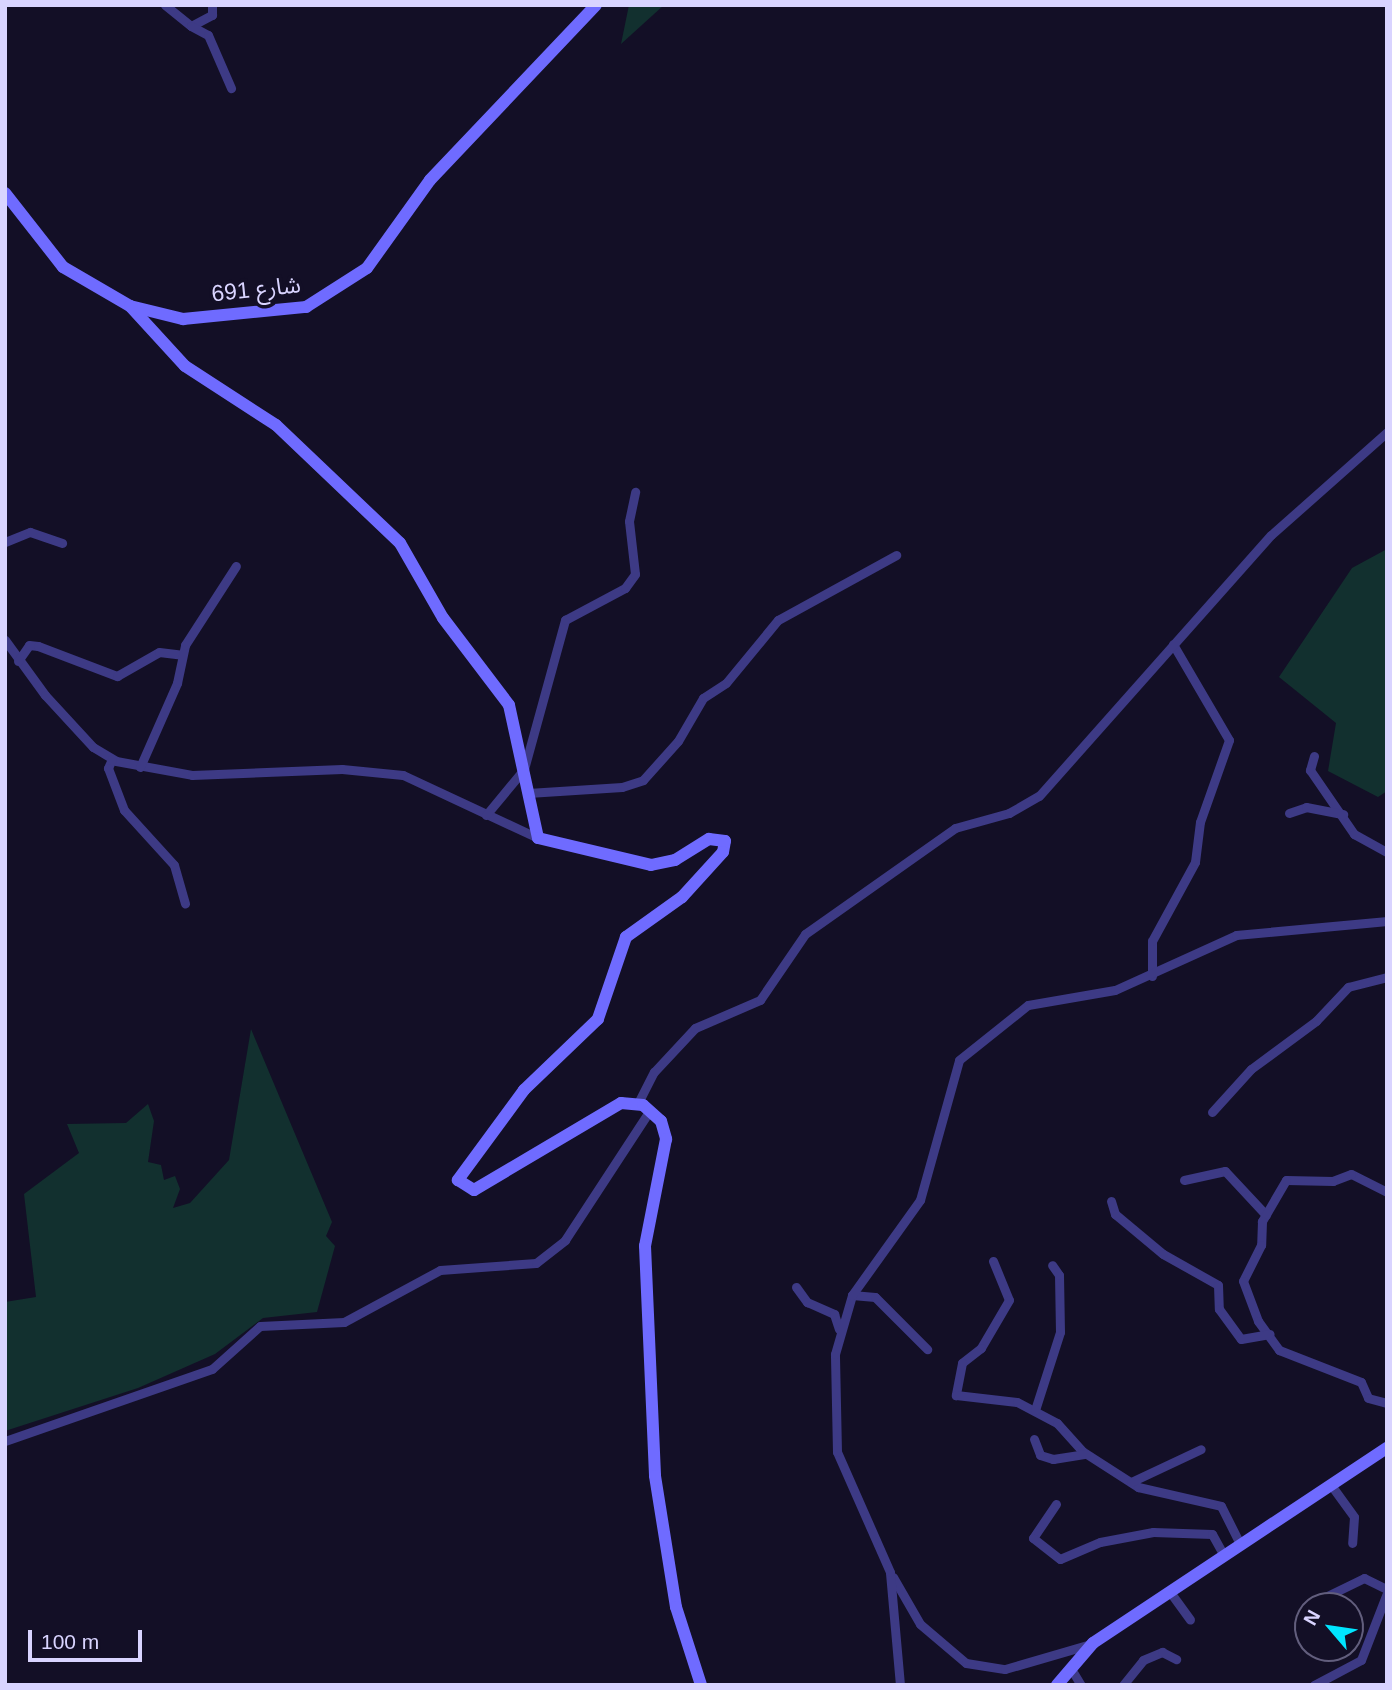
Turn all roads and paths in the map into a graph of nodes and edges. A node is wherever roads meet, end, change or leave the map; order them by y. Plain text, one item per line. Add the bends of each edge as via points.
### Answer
1 (165, 5) edge
2 (212, 5) edge
3 (596, 5) edge
4 (191, 26) junction
5 (232, 88) dead end
6 (5, 193) edge
7 (130, 306) junction
8 (1387, 432) edge
9 (635, 492) dead end
10 (5, 542) edge
11 (62, 543) dead end
12 (896, 555) dead end
13 (236, 566) dead end
14 (5, 640) edge
15 (1173, 643) junction
16 (182, 655) junction
17 (18, 661) junction
18 (1314, 756) dead end
19 (112, 760) junction
20 (140, 767) junction
21 (524, 769) junction
22 (528, 793) junction
23 (1289, 813) dead end
24 (1343, 814) junction
25 (486, 815) junction
26 (538, 838) junction
27 (1387, 852) edge
28 (185, 903) dead end
29 (1387, 921) edge
30 (1152, 976) junction
31 (1387, 977) edge
32 (644, 1106) junction
33 (1212, 1112) dead end
34 (1184, 1180) dead end
35 (1387, 1192) edge
36 (1111, 1201) dead end
37 (1265, 1215) junction
38 (993, 1261) dead end
39 (1052, 1265) dead end
40 (796, 1287) dead end
41 (852, 1295) junction
42 (839, 1331) junction
43 (1270, 1334) junction
44 (927, 1349) dead end
45 (1387, 1403) edge
46 (1035, 1410) junction
47 (1034, 1439) dead end
48 (5, 1441) edge
49 (1387, 1448) edge
50 (1201, 1449) dead end
51 (1086, 1454) junction
52 (1131, 1482) junction
53 (1331, 1485) junction
54 (1056, 1504) dead end
55 (1352, 1543) dead end
56 (1240, 1544) junction
57 (1224, 1556) junction
58 (890, 1572) junction
59 (1387, 1591) edge
60 (1170, 1592) junction
61 (1335, 1592) edge
62 (1190, 1620) dead end
63 (1093, 1643) junction
64 (1176, 1658) dead end
65 (1070, 1667) junction
66 (701, 1685) edge
67 (900, 1685) edge
68 (1057, 1685) edge
69 (1081, 1685) edge
70 (1123, 1685) edge
71 (1314, 1685) edge

1 - 4 street
2 - 4 street via 212,15
3 - 7 street, شارع 691 via 430,180 367,268 330,295 286,311 183,319
4 - 5 street via 208,35
6 - 7 street, شارع 691 via 63,267
7 - 21 street via 185,366 276,425 400,543 443,618 501,688
8 - 15 street via 1287,518
9 - 21 street via 629,521 635,574 625,588 565,620
10 - 11 street via 30,532
12 - 22 street via 778,620 726,683 703,698 678,741 643,780 622,787
13 - 16 street
14 - 17 street
15 - 30 street via 1229,740 1200,822 1195,862 1152,941
15 - 32 street via 1039,796 1009,813 955,828 805,933 760,1000 695,1028 654,1072
16 - 17 street via 159,652 117,676 38,646 29,645
16 - 20 street
17 - 19 street via 93,747
18 - 24 street via 1310,770
19 - 20 street
19 - 28 street via 108,768 124,810 174,865
20 - 25 street via 201,775 342,769 403,775
21 - 22 street
21 - 25 street
22 - 26 street
23 - 24 street via 1306,807
24 - 27 street via 1357,837
25 - 26 street
26 - 32 street via 651,865 716,836 726,845 682,897 626,937 598,1019 512,1105 459,1174 459,1185 474,1189 607,1108
29 - 30 street via 1236,935
30 - 41 street via 1100,995 1037,1002 966,1051 947,1090 920,1200
31 - 33 street via 1348,987 1316,1021 1251,1069
32 - 48 street via 565,1240 536,1263 440,1270 344,1322 260,1325 212,1369
32 - 66 street via 666,1139 645,1246 655,1476 676,1607
34 - 37 street via 1225,1171
35 - 37 street via 1351,1174 1333,1181 1289,1179
36 - 43 street via 1115,1214 1163,1254 1218,1285 1219,1309 1235,1334 1250,1341
37 - 43 street via 1243,1286
38 - 46 street via 1009,1300 981,1348 962,1363 956,1395 1008,1399
39 - 46 street via 1059,1275 1060,1332
40 - 42 street via 807,1302 834,1314
41 - 42 street
41 - 44 street via 875,1297
42 - 58 street via 837,1452
43 - 45 street via 1279,1350 1362,1382 1368,1398
46 - 51 street
47 - 51 street via 1040,1455 1053,1459
49 - 53 street
50 - 52 street
51 - 52 street
52 - 56 street via 1221,1506
53 - 55 street via 1354,1517
53 - 56 street
54 - 57 street via 1033,1538 1060,1559 1100,1542 1153,1532 1212,1534
56 - 57 street
57 - 60 street
58 - 63 street via 920,1624 966,1663 1005,1669
58 - 67 street
59 - 61 street via 1364,1578
59 - 71 street via 1361,1660
60 - 62 street
60 - 63 street
63 - 65 street
64 - 70 street via 1162,1652 1143,1660
65 - 68 street
65 - 69 street

